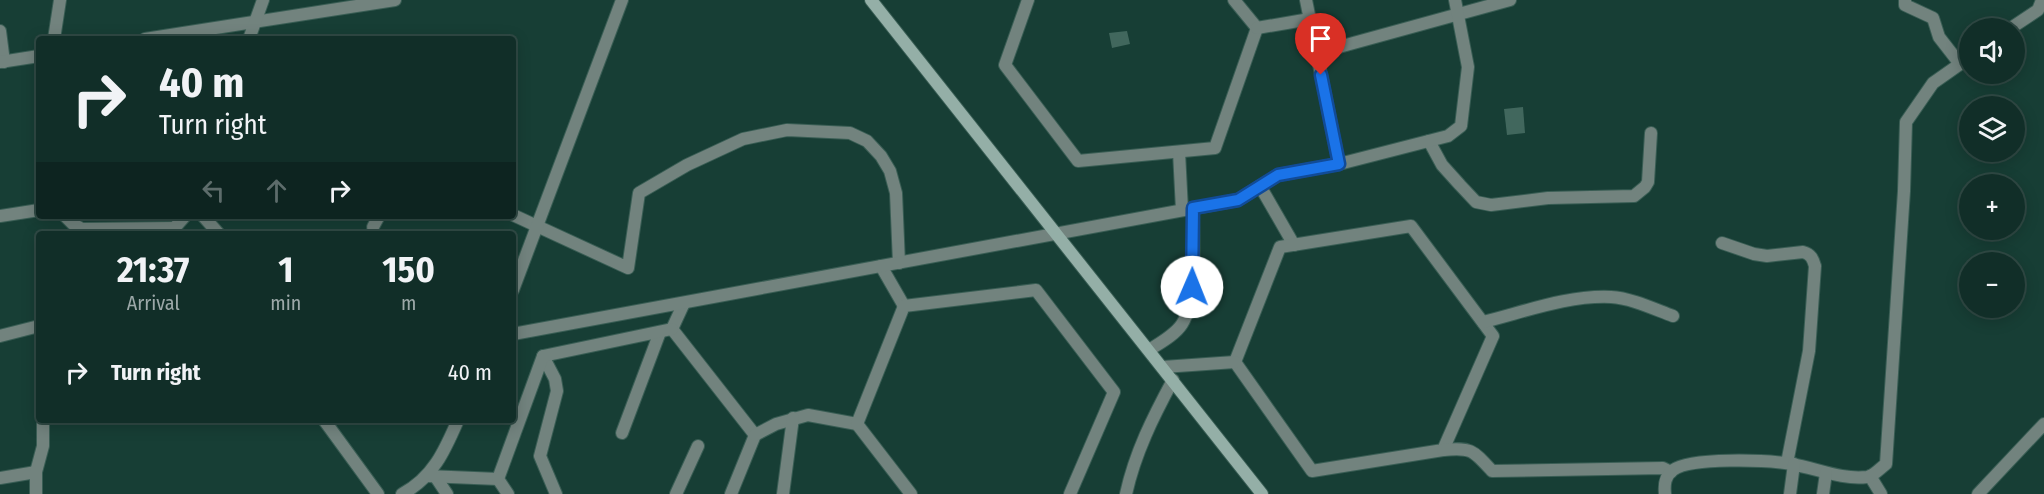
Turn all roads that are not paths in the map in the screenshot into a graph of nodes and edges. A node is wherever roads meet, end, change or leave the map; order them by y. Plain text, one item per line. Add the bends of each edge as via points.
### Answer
1 (60, 0) edge
2 (263, 0) edge
3 (395, 0) edge
4 (622, 0) edge
5 (871, 0) edge
6 (1028, 0) edge
7 (1234, 0) edge
8 (1306, 0) edge
9 (1455, 0) edge
10 (1509, 0) edge
11 (1905, 0) edge
12 (2042, 0) edge
13 (1458, 15) junction
14 (1310, 18) junction
15 (2025, 19) edge
16 (255, 21) junction
17 (1257, 28) junction
18 (0, 31) edge
19 (54, 36) edge
20 (163, 36) edge
21 (250, 36) edge
22 (1317, 53) junction
23 (1959, 55) edge
24 (36, 56) edge
25 (2, 62) edge
26 (1959, 64) edge
27 (1651, 133) dead end
28 (1429, 141) junction
29 (1179, 152) junction
30 (1339, 164) junction
31 (1260, 186) junction
32 (1188, 209) junction
33 (36, 210) edge
34 (0, 216) edge
35 (516, 216) edge
36 (68, 219) edge
37 (182, 219) edge
38 (206, 219) edge
39 (537, 225) junction
40 (172, 231) edge
41 (216, 231) edge
42 (1058, 234) junction
43 (1722, 243) dead end
44 (1294, 245) junction
45 (899, 262) junction
46 (881, 266) junction
47 (516, 282) edge
48 (684, 303) junction
49 (904, 306) junction
50 (1673, 316) dead end
51 (1483, 321) junction
52 (36, 327) edge
53 (666, 331) junction
54 (516, 333) edge
55 (0, 336) edge
56 (1149, 350) junction
57 (543, 356) junction
58 (1235, 362) junction
59 (1162, 367) junction
60 (1173, 380) junction
61 (794, 418) junction
62 (43, 423) edge
63 (326, 423) edge
64 (457, 423) edge
65 (857, 424) junction
66 (2044, 424) edge
67 (622, 433) dead end
68 (755, 435) junction
69 (698, 446) dead end
70 (1443, 450) junction
71 (1791, 464) junction
72 (36, 472) junction
73 (1671, 472) junction
74 (1826, 473) junction
75 (431, 476) junction
76 (1870, 476) junction
77 (0, 478) edge
78 (498, 479) junction
79 (36, 494) edge
80 (378, 494) edge
81 (402, 494) edge
82 (447, 494) edge
83 (508, 494) edge
84 (556, 494) edge
85 (676, 494) edge
86 (731, 494) edge
87 (783, 494) edge
88 (911, 494) edge
89 (1070, 494) edge
90 (1126, 494) edge
91 (1262, 494) edge
92 (1665, 494) edge
93 (1790, 494) edge
94 (1823, 494) edge
95 (1881, 494) edge
96 (1978, 494) edge

1 - 19 street
2 - 16 street
3 - 16 street
4 - 39 street
5 - 42 street
6 - 29 street via 1005,65 1078,161
7 - 17 street
8 - 14 street
9 - 13 street
10 - 13 street
11 - 23 street via 1905,5 1934,18 1939,37
12 - 15 street via 2038,10
13 - 22 street
13 - 28 street via 1468,67 1461,126 1448,136
14 - 17 street
14 - 22 street
16 - 20 street
16 - 21 street
17 - 29 street via 1215,148
18 - 25 street
22 - 30 street
24 - 25 street
26 - 76 street via 1933,83 1906,122 1886,464
27 - 28 street via 1648,182 1634,196 1548,198 1491,205 1476,202 1443,165
28 - 30 street
29 - 32 street
30 - 31 street via 1278,175
31 - 32 street via 1238,200
31 - 44 street
32 - 42 street
32 - 56 street via 1192,287 1188,312 1181,326
33 - 34 street
35 - 39 street
36 - 40 street via 82,229
37 - 40 street
38 - 41 street
39 - 45 street via 628,268 639,193 742,140 787,130 850,133 867,141 890,171 896,193
39 - 47 street
42 - 45 street
42 - 56 street
43 - 71 street via 1767,256 1808,253 1815,266 1809,351
44 - 51 street via 1411,226
44 - 58 street via 1280,247
45 - 46 street
46 - 48 street
46 - 49 street
48 - 53 street
48 - 54 street
49 - 65 street
49 - 89 street via 1036,290 1114,392
50 - 51 street via 1613,297 1555,303
51 - 70 street via 1493,336
52 - 55 street
53 - 57 street
53 - 67 street
53 - 68 street
56 - 59 street
57 - 78 street
57 - 84 street via 557,391 540,456
58 - 59 street
58 - 70 street via 1312,471
59 - 60 street
60 - 90 street via 1147,429
60 - 91 street
61 - 65 street via 808,415
61 - 68 street
61 - 87 street
62 - 72 street via 44,446
63 - 80 street
64 - 75 street
65 - 88 street
66 - 96 street
68 - 86 street
69 - 85 street
70 - 73 street via 1464,448 1478,455 1492,471 1663,468
71 - 73 street via 1697,461
71 - 74 street
71 - 93 street
72 - 77 street
72 - 79 street
73 - 92 street via 1664,482
74 - 76 street
74 - 94 street
75 - 78 street
75 - 81 street
75 - 82 street
76 - 95 street
78 - 83 street

